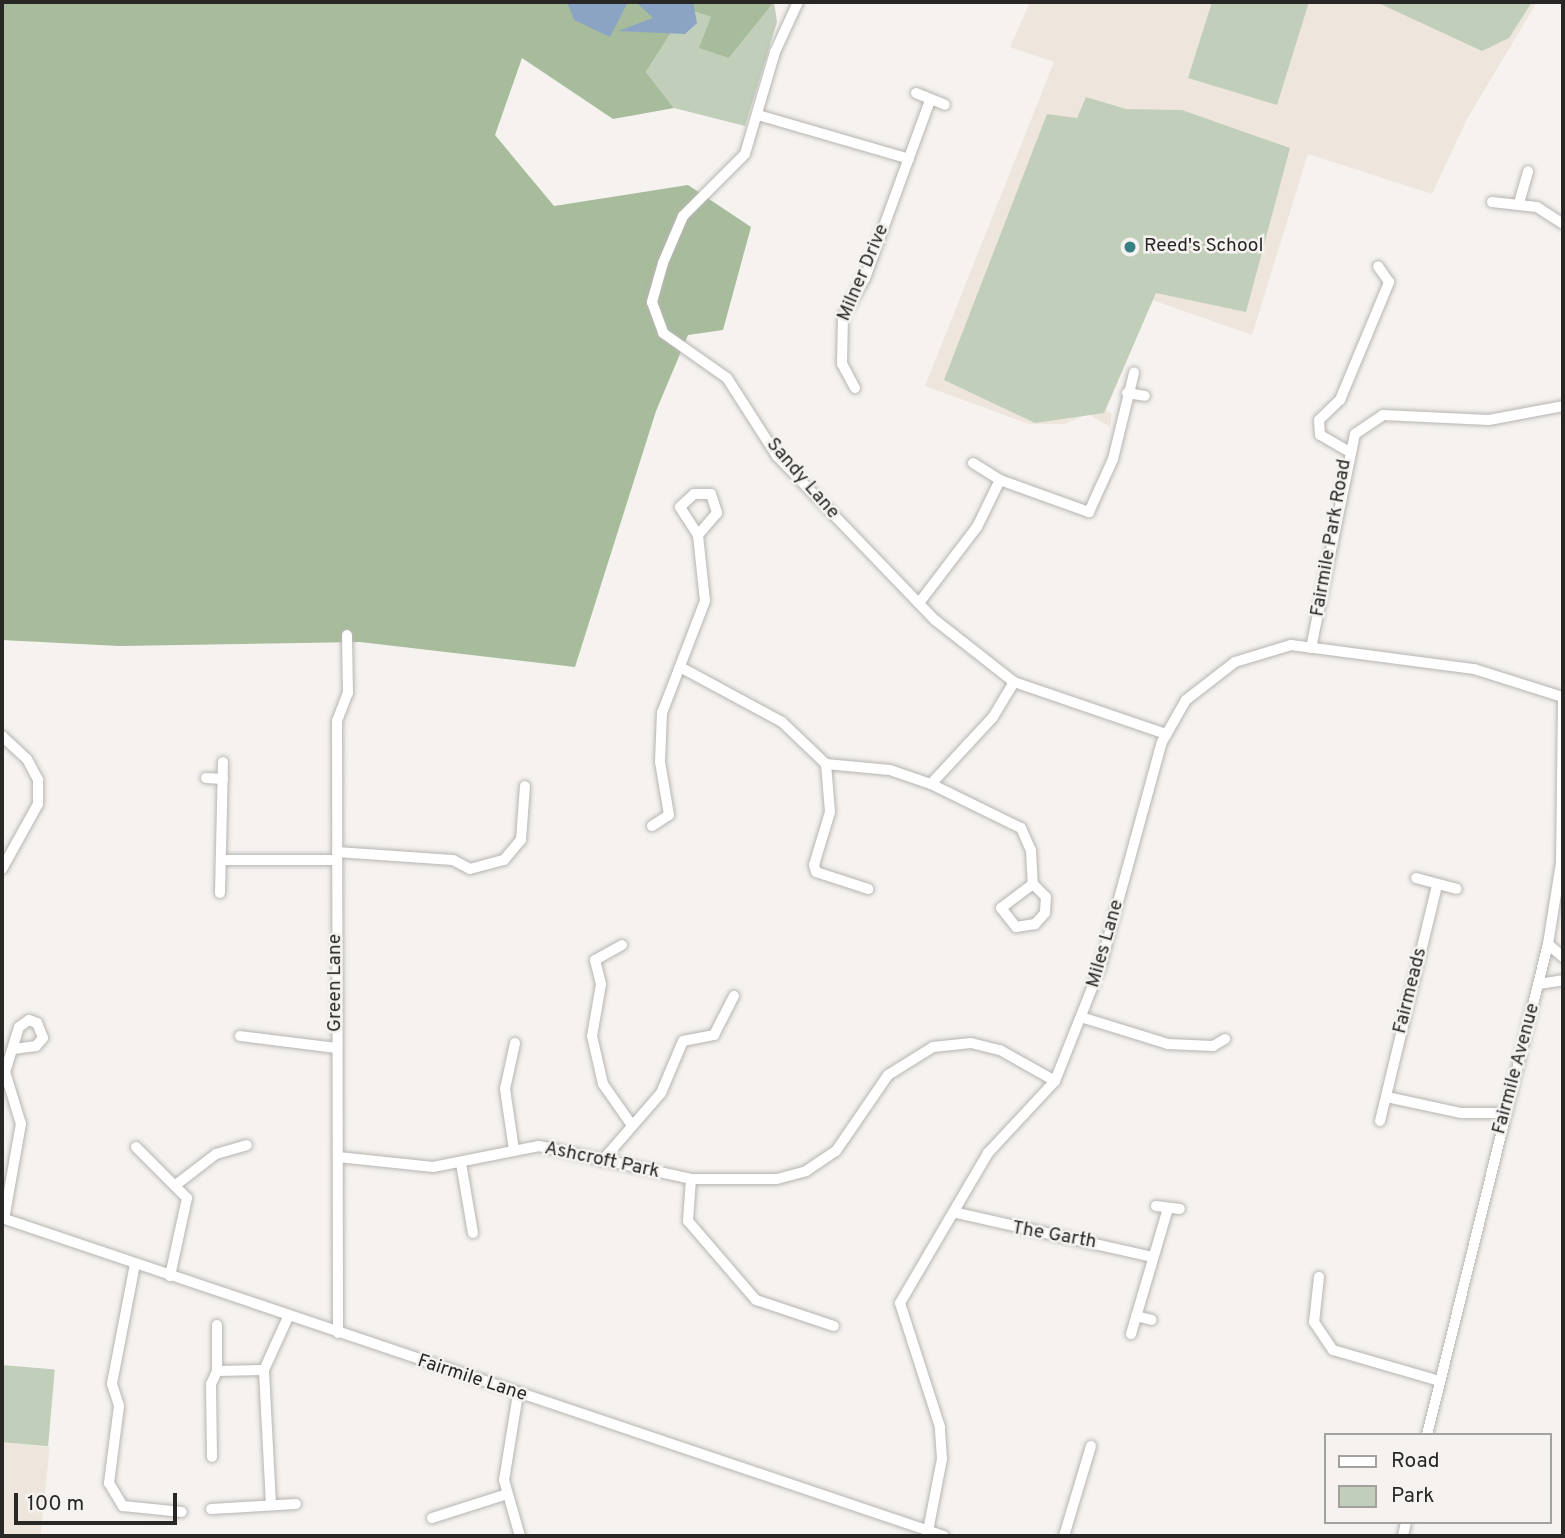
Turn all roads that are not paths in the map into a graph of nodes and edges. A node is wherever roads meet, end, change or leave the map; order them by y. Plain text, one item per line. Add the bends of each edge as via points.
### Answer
1 (798, 2) edge
2 (916, 93) dead end
3 (930, 100) junction
4 (945, 105) dead end
5 (758, 116) junction
6 (909, 159) junction
7 (1528, 171) dead end
8 (1492, 202) dead end
9 (1519, 203) junction
10 (1563, 224) edge
11 (1378, 266) dead end
12 (1134, 373) dead end
13 (855, 388) dead end
14 (1127, 393) junction
15 (1145, 396) dead end
16 (1563, 406) edge
17 (1348, 451) junction
18 (973, 463) dead end
19 (1000, 480) junction
20 (698, 535) dead end
21 (919, 603) junction
22 (347, 635) dead end
23 (1311, 648) junction
24 (682, 667) junction
25 (1014, 682) junction
26 (1563, 697) edge
27 (1166, 734) junction
28 (2, 736) edge
29 (223, 762) dead end
30 (826, 764) junction
31 (206, 778) dead end
32 (223, 779) junction
33 (931, 784) junction
34 (524, 786) dead end
35 (652, 826) dead end
36 (336, 856) junction
37 (222, 860) junction
38 (1562, 863) edge
39 (2, 869) edge
40 (1416, 878) dead end
41 (1033, 884) junction
42 (1437, 885) junction
43 (868, 889) dead end
44 (1457, 889) dead end
45 (220, 893) dead end
46 (1548, 943) junction
47 (622, 945) dead end
48 (1563, 957) edge
49 (1563, 980) edge
50 (1539, 984) junction
51 (734, 996) dead end
52 (1084, 1018) junction
53 (240, 1037) dead end
54 (1225, 1040) dead end
55 (515, 1043) dead end
56 (337, 1048) junction
57 (15, 1049) dead end
58 (1055, 1081) junction
59 (1387, 1097) junction
60 (1504, 1113) junction
61 (1380, 1121) dead end
62 (631, 1124) junction
63 (247, 1146) dead end
64 (135, 1147) dead end
65 (514, 1150) junction
66 (338, 1157) junction
67 (602, 1161) junction
68 (461, 1163) junction
69 (691, 1179) junction
70 (177, 1184) junction
71 (1180, 1209) dead end
72 (957, 1213) junction
73 (3, 1219) edge
74 (473, 1233) dead end
75 (1152, 1257) junction
76 (135, 1264) junction
77 (170, 1276) junction
78 (1319, 1277) dead end
79 (1136, 1316) junction
80 (288, 1317) junction
81 (1152, 1320) dead end
82 (217, 1325) dead end
83 (834, 1326) dead end
84 (338, 1333) junction
85 (1131, 1334) dead end
86 (264, 1370) junction
87 (217, 1371) junction
88 (1440, 1381) junction
89 (517, 1394) junction
90 (1427, 1433) edge
91 (1091, 1446) dead end
92 (212, 1457) dead end
93 (507, 1494) junction
94 (296, 1504) dead end
95 (271, 1505) junction
96 (211, 1509) dead end
97 (182, 1512) dead end
98 (432, 1518) dead end
99 (927, 1534) edge
100 (520, 1536) edge
101 (944, 1536) edge
102 (1064, 1536) edge

1 - 5 street, Sandy Lane via 775,52
2 - 3 street
3 - 4 street
3 - 6 street, Milner Drive
5 - 6 street
5 - 21 street, Sandy Lane via 733,171 683,216 652,302 663,333 727,377 777,456
6 - 13 street, Milner Drive via 865,278 843,317 842,364
7 - 9 street
8 - 9 street
9 - 10 street
11 - 17 street via 1389,282 1340,400 1319,420 1320,435
12 - 14 street
14 - 15 street
14 - 19 street via 1113,459 1089,512
16 - 17 street, Fairmile Park Road via 1489,420 1384,415 1355,434
17 - 23 street, Fairmile Park Road
18 - 19 street
19 - 21 street via 977,527
20 - 24 street via 705,601
21 - 25 street, Sandy Lane
22 - 36 street, Green Lane via 347,699 337,720
23 - 26 street, Miles Lane via 1461,666
23 - 27 street, Miles Lane via 1272,647 1236,662 1186,700
24 - 30 street via 782,722
24 - 35 street via 659,732 668,815
25 - 27 street, Sandy Lane
25 - 33 street via 993,717
26 - 38 street, Fairmile Avenue
27 - 52 street, Miles Lane
28 - 39 street via 27,759 38,780 38,804
29 - 32 street
30 - 33 street via 890,770
30 - 43 street via 830,812 814,865 816,872
31 - 32 street
32 - 37 street
33 - 41 street via 1021,828 1031,850
34 - 36 street via 521,840 504,860 470,869 453,860
36 - 37 street
36 - 56 street, Green Lane
37 - 45 street
38 - 46 street, Fairmile Avenue
40 - 42 street
41 - 41 street via 1046,897 1045,914 1035,924 1016,927 1001,908
42 - 44 street
42 - 59 street, Fairmeads
46 - 48 street
46 - 50 street, Fairmile Avenue
47 - 62 street via 595,960 601,984 592,1036 603,1084
49 - 50 street
50 - 60 street, Fairmile Avenue
51 - 62 street via 714,1035 683,1041 661,1093
52 - 54 street via 1168,1044 1213,1046
52 - 58 street, Miles Lane
53 - 56 street
55 - 65 street via 505,1090
56 - 66 street, Green Lane
57 - 73 street via 5,1089 21,1124
58 - 69 street, Ashcroft Park via 1000,1050 971,1043 933,1047 888,1075 836,1151 806,1171 777,1179
58 - 72 street, Miles Lane via 988,1153
59 - 60 street via 1461,1113
59 - 61 street, Fairmeads
60 - 88 street, Fairmile Avenue
62 - 67 street
63 - 70 street via 216,1154
64 - 70 street
65 - 67 street, Ashcroft Park via 539,1146
65 - 68 street, Ashcroft Park
66 - 68 street, Ashcroft Park via 433,1167
66 - 84 street, Green Lane
67 - 69 street, Ashcroft Park
68 - 74 street
69 - 83 street via 688,1221 756,1300
70 - 77 street via 189,1211
71 - 75 street via 1161,1209
72 - 75 street, The Garth
72 - 99 street, Miles Lane via 900,1303 940,1427 942,1459
73 - 76 street, Fairmile Lane
75 - 79 street
76 - 77 street, Fairmile Lane
76 - 97 street via 112,1384 119,1406 109,1483 123,1506
77 - 80 street, Fairmile Lane
78 - 88 street via 1314,1322 1333,1350
79 - 81 street
79 - 85 street
80 - 84 street, Fairmile Lane
80 - 86 street
82 - 87 street
84 - 89 street, Fairmile Lane
86 - 87 street
86 - 95 street
87 - 92 street via 211,1384
88 - 90 street, Fairmile Avenue
89 - 93 street
89 - 99 street, Fairmile Lane
91 - 102 street
93 - 98 street
93 - 100 street
94 - 95 street
95 - 96 street
99 - 101 street, Fairmile Lane

